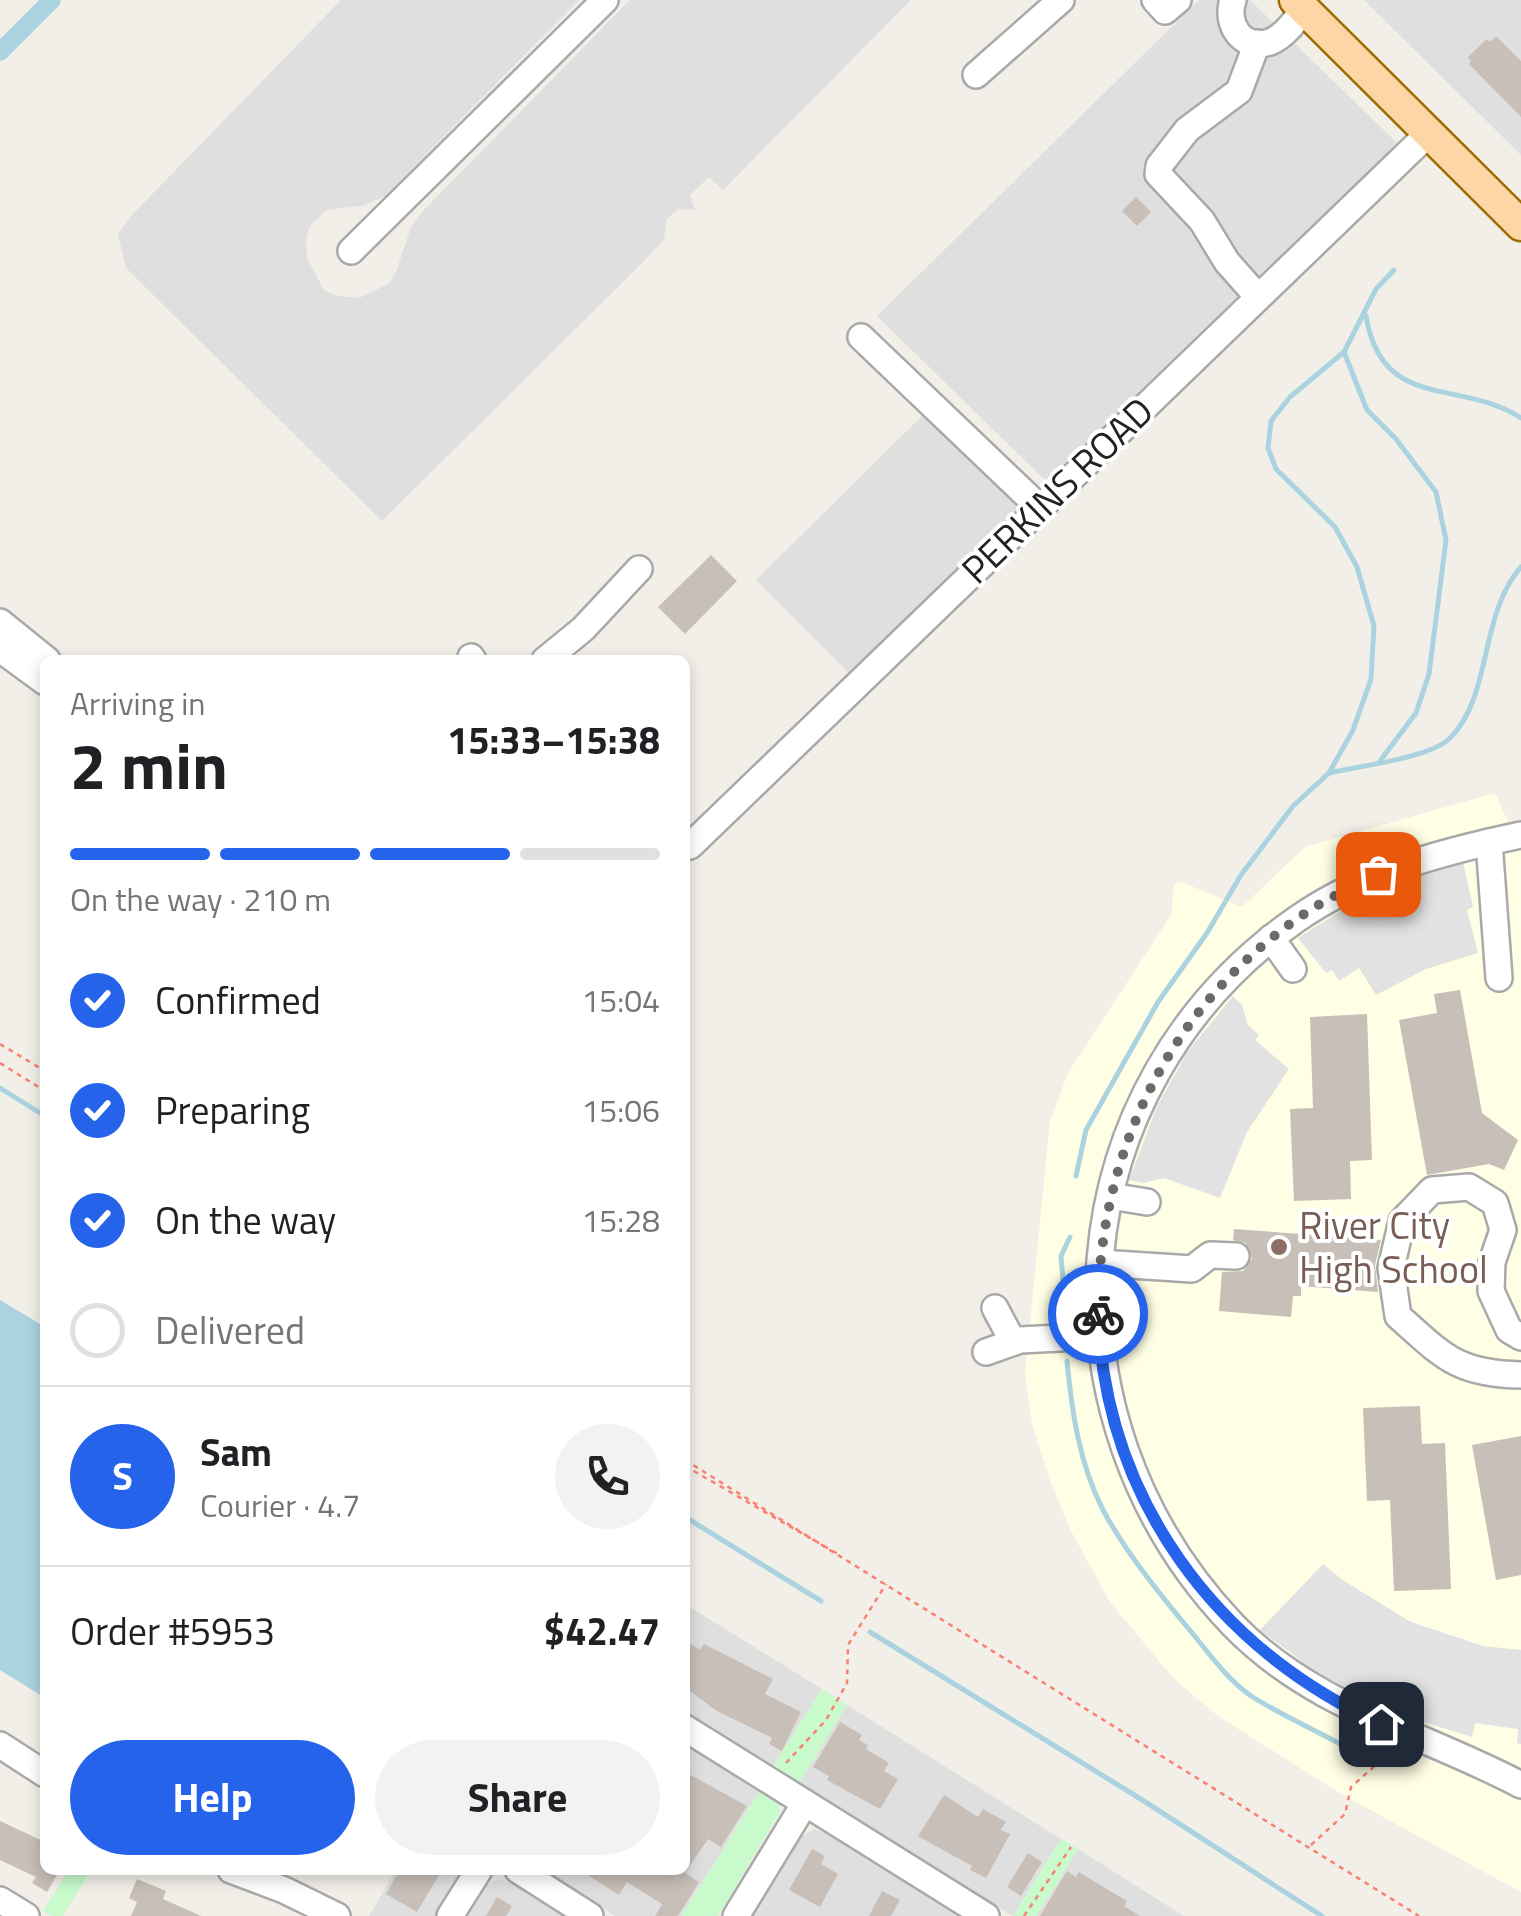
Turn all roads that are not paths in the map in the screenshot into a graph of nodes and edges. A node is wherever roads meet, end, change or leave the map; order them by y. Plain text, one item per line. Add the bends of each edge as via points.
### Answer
1 (605, 0) edge
2 (1061, 0) edge
3 (1155, 0) edge
4 (1178, 0) edge
5 (1233, 0) edge
6 (1300, 5) edge
7 (1257, 43) junction
8 (976, 75) dead end
9 (1429, 133) junction
10 (1521, 225) edge
11 (352, 251) dead end
12 (1258, 297) junction
13 (862, 337) dead end
14 (1039, 506) junction
15 (640, 569) dead end
16 (0, 622) edge
17 (0, 649) edge
18 (41, 655) edge
19 (551, 655) edge
20 (40, 678) edge
21 (1521, 835) edge
22 (1489, 842) junction
23 (690, 846) edge
24 (1271, 938) junction
25 (1293, 968) dead end
26 (1499, 978) dead end
27 (1110, 1196) junction
28 (1146, 1202) dead end
29 (1236, 1256) dead end
30 (1100, 1263) junction
31 (995, 1308) dead end
32 (1100, 1336) junction
33 (1521, 1337) edge
34 (1012, 1342) junction
35 (986, 1352) dead end
36 (1521, 1375) edge
37 (690, 1731) edge
38 (0, 1746) edge
39 (40, 1771) edge
40 (1521, 1785) edge
41 (805, 1803) junction
42 (244, 1875) edge
43 (476, 1875) edge
44 (526, 1875) edge
45 (0, 1900) edge
46 (26, 1916) edge
47 (337, 1916) edge
48 (450, 1916) edge
49 (590, 1916) edge
50 (736, 1916) edge
51 (986, 1916) edge

1 - 11 street
2 - 8 street
3 - 4 street via 1165,11
5 - 7 street via 1233,29
6 - 7 street via 1285,33
6 - 9 main road
7 - 12 street via 1239,92 1187,130 1158,174
9 - 10 main road
9 - 12 street, PERKINS ROAD
12 - 14 street, PERKINS ROAD
13 - 14 street
14 - 23 street, PERKINS ROAD
15 - 19 street
16 - 18 street
17 - 20 street
21 - 22 street
22 - 24 street via 1378,874
22 - 26 street
24 - 25 street
24 - 27 street via 1220,986 1168,1055 1138,1113
27 - 28 street
27 - 30 street
29 - 30 street via 1210,1256 1192,1269
30 - 32 street
31 - 34 street
32 - 34 street
32 - 40 street via 1110,1403 1133,1474 1163,1535 1236,1628 1298,1679 1352,1711
33 - 36 street via 1509,1330 1492,1290 1492,1262 1503,1230 1494,1204 1469,1188 1432,1190 1402,1221 1391,1268 1398,1316 1446,1358 1486,1374
34 - 35 street
37 - 41 street
38 - 39 street
41 - 50 street
41 - 51 street
42 - 47 street
43 - 48 street
44 - 49 street
45 - 46 street

